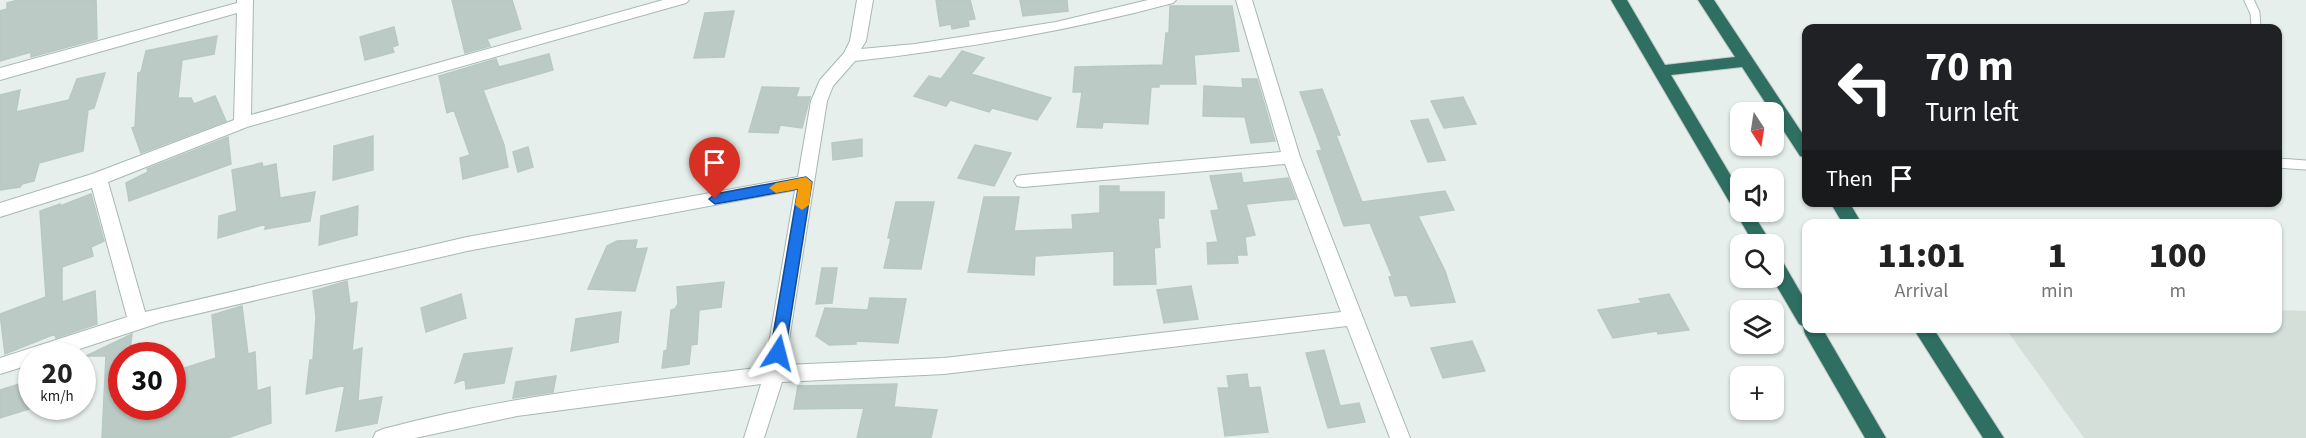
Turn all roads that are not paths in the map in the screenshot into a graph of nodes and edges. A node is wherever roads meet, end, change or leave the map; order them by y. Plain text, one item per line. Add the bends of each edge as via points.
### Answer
1 (681, 0) edge
2 (865, 0) edge
3 (1168, 0) edge
4 (1244, 0) edge
5 (1619, 0) edge
6 (1706, 0) edge
7 (2249, 0) edge
8 (245, 3) edge
9 (2256, 24) edge
10 (850, 56) junction
11 (1746, 61) junction
12 (1661, 71) junction
13 (0, 74) edge
14 (242, 123) junction
15 (1799, 133) edge
16 (1292, 157) junction
17 (2282, 163) edge
18 (2306, 165) edge
19 (98, 179) junction
20 (806, 182) junction
21 (1023, 182) dead end
22 (1730, 189) edge
23 (0, 210) edge
24 (1784, 281) edge
25 (1802, 312) edge
26 (1353, 318) junction
27 (138, 321) junction
28 (1815, 333) edge
29 (1925, 333) edge
30 (0, 366) edge
31 (774, 374) junction
32 (383, 438) edge
33 (753, 438) edge
34 (1400, 438) edge
35 (1876, 438) edge
36 (1994, 438) edge

1 - 14 street
2 - 10 street via 858,41
3 - 10 street via 1056,27
4 - 16 street
5 - 12 highway
6 - 11 highway
7 - 9 lane
8 - 13 street
8 - 14 street
10 - 20 street via 826,84 819,101
11 - 12 highway
11 - 15 highway
12 - 22 highway
14 - 19 street
16 - 21 street
16 - 26 street
17 - 18 lane
19 - 23 street
19 - 27 street
20 - 27 street via 468,244
20 - 31 street
24 - 25 highway
26 - 31 street via 944,366
26 - 34 street
27 - 30 street
28 - 35 highway
29 - 36 highway
31 - 32 street via 517,407
31 - 33 street

